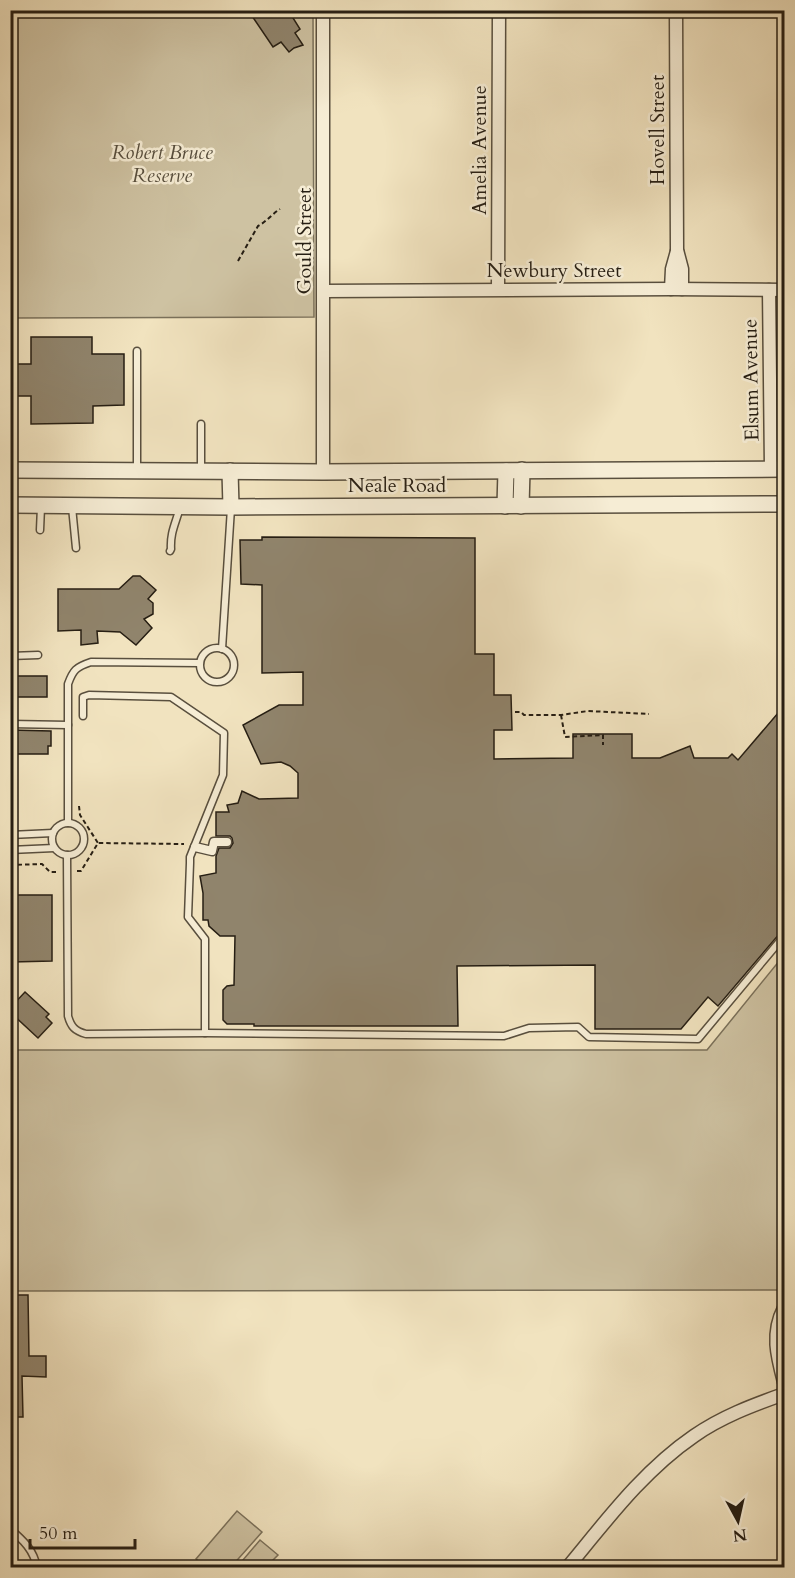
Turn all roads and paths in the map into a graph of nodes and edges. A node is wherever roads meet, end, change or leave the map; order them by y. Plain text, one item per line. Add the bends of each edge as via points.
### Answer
1 (323, 10) edge
2 (498, 10) edge
3 (676, 10) edge
4 (279, 209) dead end
5 (238, 261) dead end
6 (498, 289) junction
7 (677, 289) junction
8 (769, 290) junction
9 (784, 290) edge
10 (324, 291) junction
11 (137, 351) dead end
12 (201, 424) dead end
13 (778, 469) edge
14 (10, 470) edge
15 (137, 471) junction
16 (201, 471) junction
17 (230, 471) junction
18 (514, 471) junction
19 (323, 472) junction
20 (10, 504) edge
21 (41, 504) junction
22 (784, 504) edge
23 (72, 505) junction
24 (180, 506) junction
25 (505, 506) junction
26 (520, 506) junction
27 (231, 507) junction
28 (40, 530) dead end
29 (76, 548) dead end
30 (170, 550) dead end
31 (222, 649) junction
32 (38, 655) dead end
33 (10, 656) edge
34 (200, 663) junction
35 (515, 712) dead end
36 (649, 714) dead end
37 (561, 715) junction
38 (83, 716) dead end
39 (10, 724) edge
40 (68, 725) junction
41 (603, 745) dead end
42 (79, 806) dead end
43 (68, 823) junction
44 (53, 833) junction
45 (10, 835) edge
46 (228, 842) dead end
47 (98, 843) junction
48 (195, 847) junction
49 (54, 848) junction
50 (10, 850) edge
51 (67, 855) junction
52 (10, 865) edge
53 (67, 872) junction
54 (784, 936) edge
55 (205, 1033) junction
56 (784, 1308) edge
57 (784, 1382) edge
58 (784, 1394) edge
59 (10, 1529) edge
60 (38, 1568) edge
61 (567, 1568) edge

1 - 10 street, Gould Street
2 - 6 street, Amelia Avenue
3 - 7 street, Hovell Street via 677,250 682,269
4 - 5 path via 258,226
6 - 7 street, Newbury Street
6 - 10 street, Newbury Street
7 - 8 street, Newbury Street
8 - 9 street, Newbury Street
8 - 13 street, Elsum Avenue
10 - 19 street, Gould Street
11 - 15 lane
12 - 16 lane
13 - 18 street, Neale Road
14 - 15 street, Neale Road
15 - 16 street, Neale Road
16 - 17 street, Neale Road
17 - 19 street, Neale Road
17 - 27 street
18 - 19 street, Neale Road
18 - 25 street
18 - 26 street
20 - 21 street, Neale Road
21 - 23 street, Neale Road
21 - 28 lane
22 - 26 street, Neale Road
23 - 24 street, Neale Road
23 - 29 lane
24 - 27 street, Neale Road
24 - 30 lane via 170,534
25 - 26 street, Neale Road
25 - 27 street, Neale Road
27 - 31 lane
31 - 34 lane via 206,653
31 - 34 lane via 233,660 233,671 226,680 210,681 202,673
32 - 33 lane
34 - 40 lane via 82,665 71,674 68,684
35 - 37 path
36 - 37 path via 588,711
37 - 41 path via 565,737 603,735
38 - 48 lane via 83,697 89,695 171,697 224,733 223,775
39 - 40 lane
40 - 43 lane
42 - 47 path via 80,815
43 - 44 lane
43 - 51 lane via 78,826 84,839 81,849
44 - 45 lane
44 - 49 lane
46 - 48 street via 214,842 212,851
47 - 48 path
47 - 53 path via 81,871
48 - 55 lane via 190,857 188,917 205,939
49 - 50 lane
49 - 51 lane
51 - 53 lane
52 - 53 path via 42,864 50,872
53 - 55 lane via 70,1024 86,1034
54 - 55 lane via 698,1040 590,1038 578,1027 529,1028 504,1036
56 - 57 street via 777,1326 776,1349
58 - 61 street via 722,1420 669,1455 629,1494
59 - 60 lane via 32,1551

